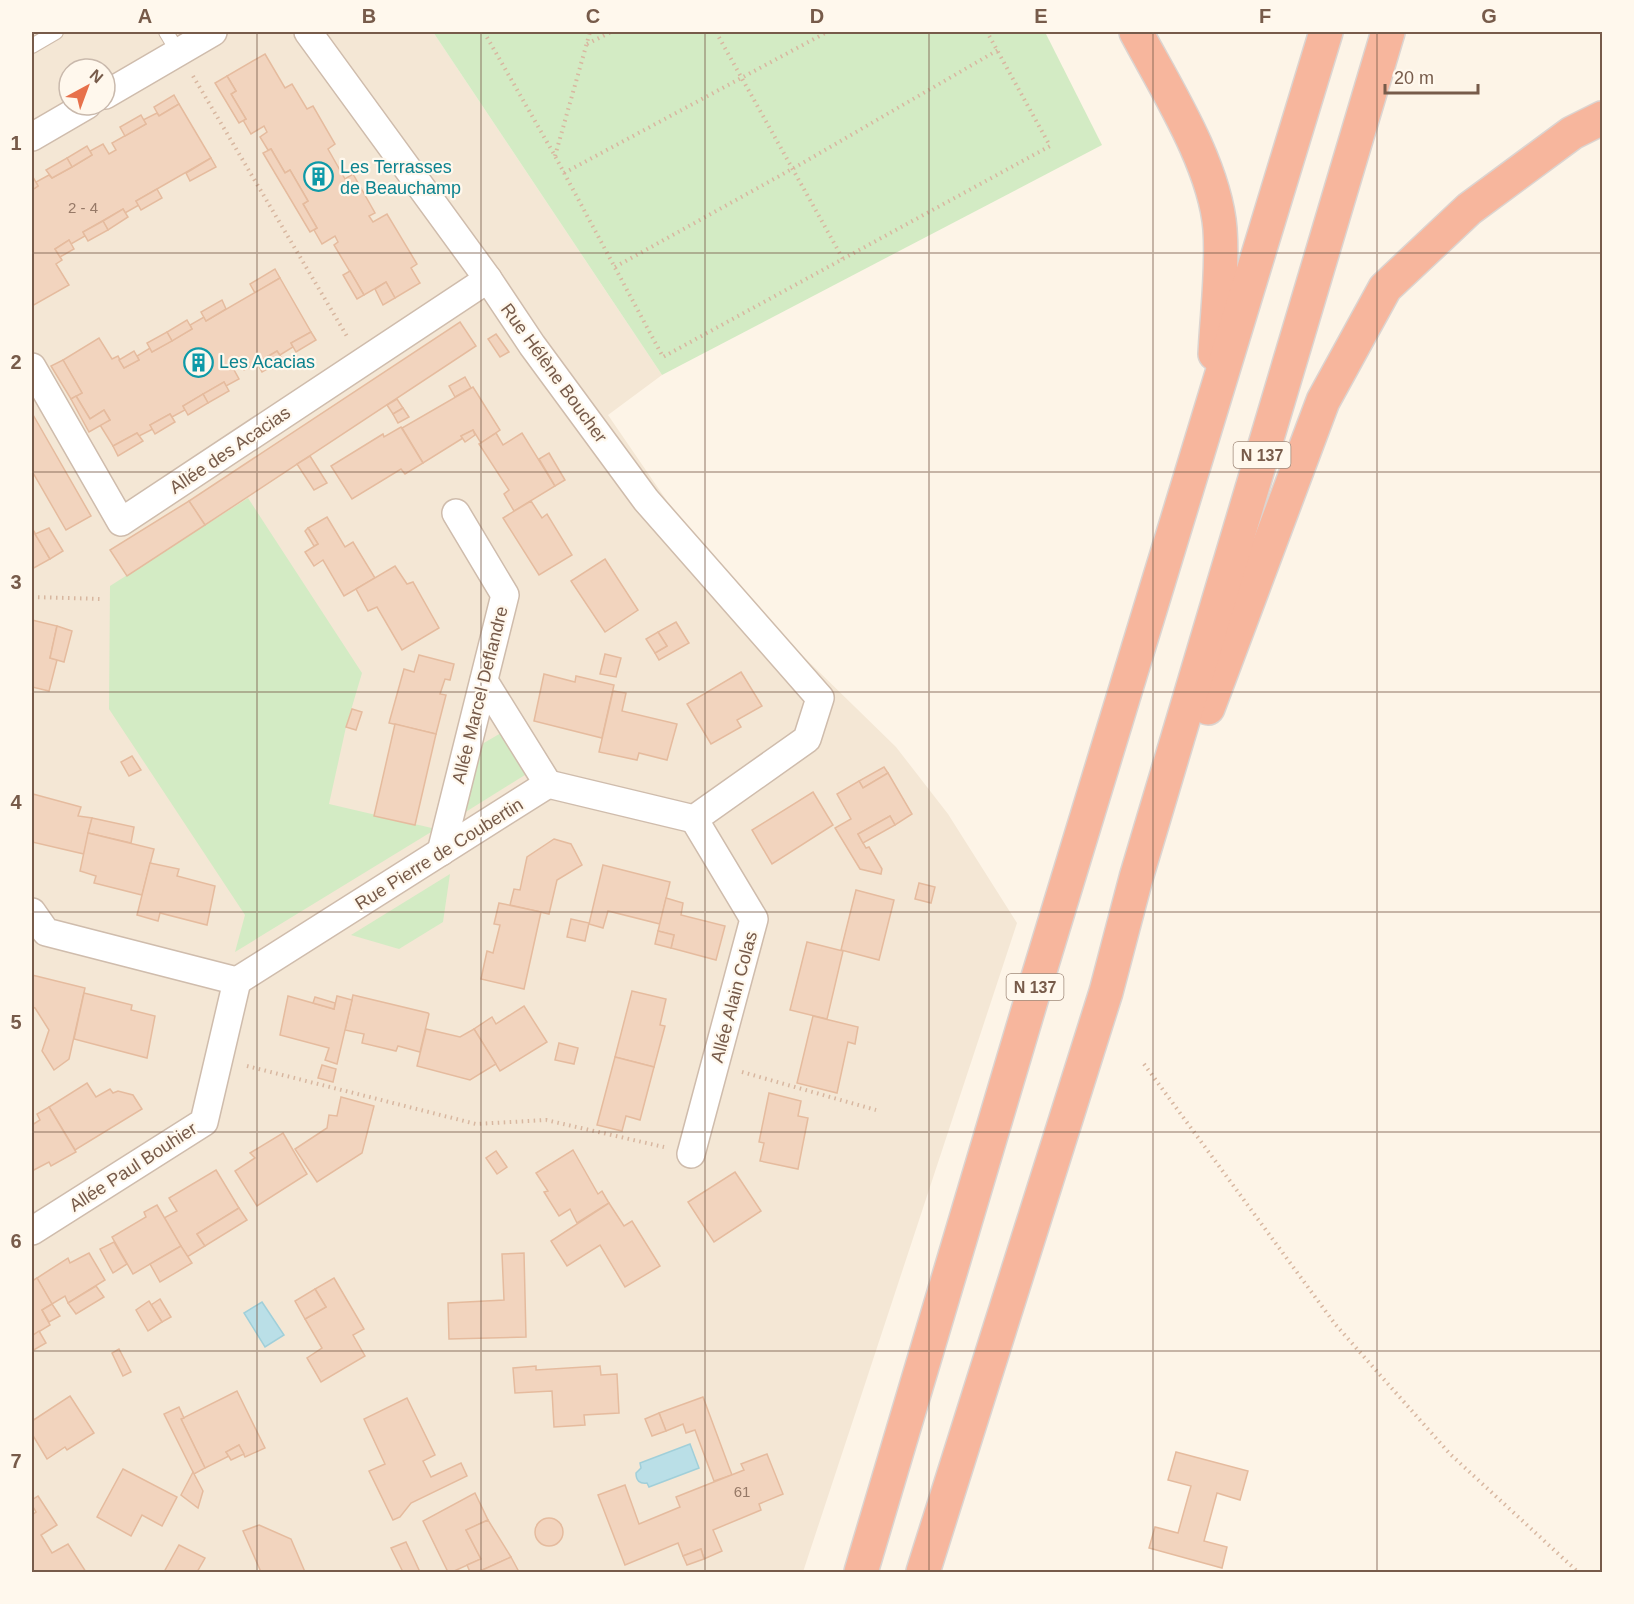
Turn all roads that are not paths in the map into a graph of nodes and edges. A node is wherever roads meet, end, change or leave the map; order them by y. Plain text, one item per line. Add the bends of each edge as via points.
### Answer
1 (56, 32) edge
2 (213, 32) edge
3 (308, 32) edge
4 (1136, 32) edge
5 (1326, 32) edge
6 (1388, 32) edge
7 (172, 42) edge
8 (32, 46) edge
9 (117, 85) edge
10 (66, 117) edge
11 (1602, 118) edge
12 (32, 137) edge
13 (488, 279) junction
14 (32, 367) edge
15 (1213, 403) junction
16 (456, 513) dead end
17 (484, 681) junction
18 (549, 784) junction
19 (694, 819) junction
20 (441, 852) junction
21 (1136, 878) junction
22 (32, 912) edge
23 (237, 981) junction
24 (692, 1154) road end
25 (32, 1231) edge
26 (861, 1572) edge
27 (923, 1572) edge

1 - 8 lane
2 - 7 street
3 - 13 street, Rue Hélène Boucher
4 - 15 highway via 1211,183 1220,228
5 - 15 highway, N 137
6 - 21 highway, N 137
7 - 9 street
10 - 12 street
11 - 21 highway via 1572,133 1469,209 1385,288 1323,401 1185,768
13 - 14 street, Allée des Acacias via 121,522
13 - 19 street, Rue Hélène Boucher via 646,500 820,698 807,739
15 - 26 highway, N 137
16 - 17 street, Allée Marcel Deflandre via 505,596
17 - 18 street
17 - 20 street, Allée Marcel Deflandre
18 - 19 street
18 - 20 street, Rue Pierre de Coubertin
19 - 24 street, Allée Alain Colas via 754,919
20 - 23 street, Rue Pierre de Coubertin
21 - 27 highway, N 137 via 1106,992
22 - 23 street via 46,932
23 - 25 street, Allée Paul Bouhier via 204,1122

